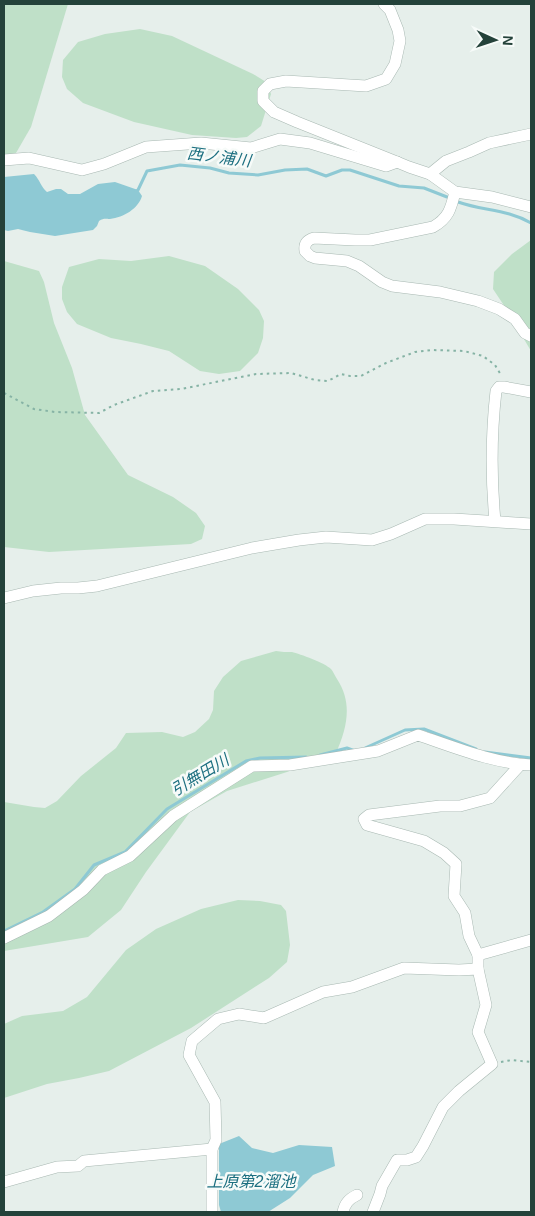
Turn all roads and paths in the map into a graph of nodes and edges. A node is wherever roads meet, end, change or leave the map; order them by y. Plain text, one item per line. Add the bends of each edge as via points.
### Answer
1 (384, 4) edge
2 (531, 134) edge
3 (4, 160) edge
4 (397, 162) junction
5 (430, 174) junction
6 (455, 192) junction
7 (531, 207) edge
8 (531, 336) edge
9 (504, 387) junction
10 (531, 392) edge
11 (4, 393) edge
12 (495, 521) junction
13 (531, 524) edge
14 (4, 598) edge
15 (526, 765) edge
16 (4, 938) edge
17 (531, 940) edge
18 (478, 955) junction
19 (478, 969) junction
20 (531, 1062) edge
21 (492, 1064) junction
22 (212, 1149) junction
23 (4, 1182) edge
24 (357, 1195) dead end
25 (212, 1212) edge
26 (343, 1212) edge
27 (374, 1212) edge

1 - 4 street via 390,10 400,41 396,64 386,79 366,86 286,81 270,84 264,91 263,101 274,112
2 - 5 street via 489,143 446,161
3 - 4 street via 29,158 82,170 146,147 201,143 251,148 280,140 310,143 386,166
4 - 5 street
5 - 6 street
6 - 7 street
6 - 8 street via 450,211 441,223 433,227 370,240 314,238 308,240 305,251 315,258 359,266 392,286 478,301 515,319
9 - 10 street
9 - 11 path via 495,365 483,356 464,351 432,350 415,352 361,376 341,374 328,381 291,374 256,374 181,389 153,391 99,413 34,409
9 - 12 street via 496,391 493,422
12 - 13 street
12 - 14 street via 425,519 372,540 326,537 299,540 252,548 97,586 32,591
15 - 16 street via 484,757 418,735 378,751 290,765 252,766 173,816 130,856 102,870 83,890 49,916
15 - 18 street via 490,798 460,806 369,815 364,819 367,825 424,841 456,864 454,896 466,912 469,936
17 - 18 street
18 - 19 street
19 - 21 street via 486,1004 478,1032
19 - 22 street via 404,968 352,987 322,992 264,1018 239,1014 218,1019 192,1041 189,1055 215,1102 216,1140
20 - 21 path via 512,1060
21 - 27 street via 443,1107 416,1157 397,1160 382,1186
22 - 23 street via 84,1161 78,1166 57,1167
22 - 25 street
24 - 26 street via 348,1200

